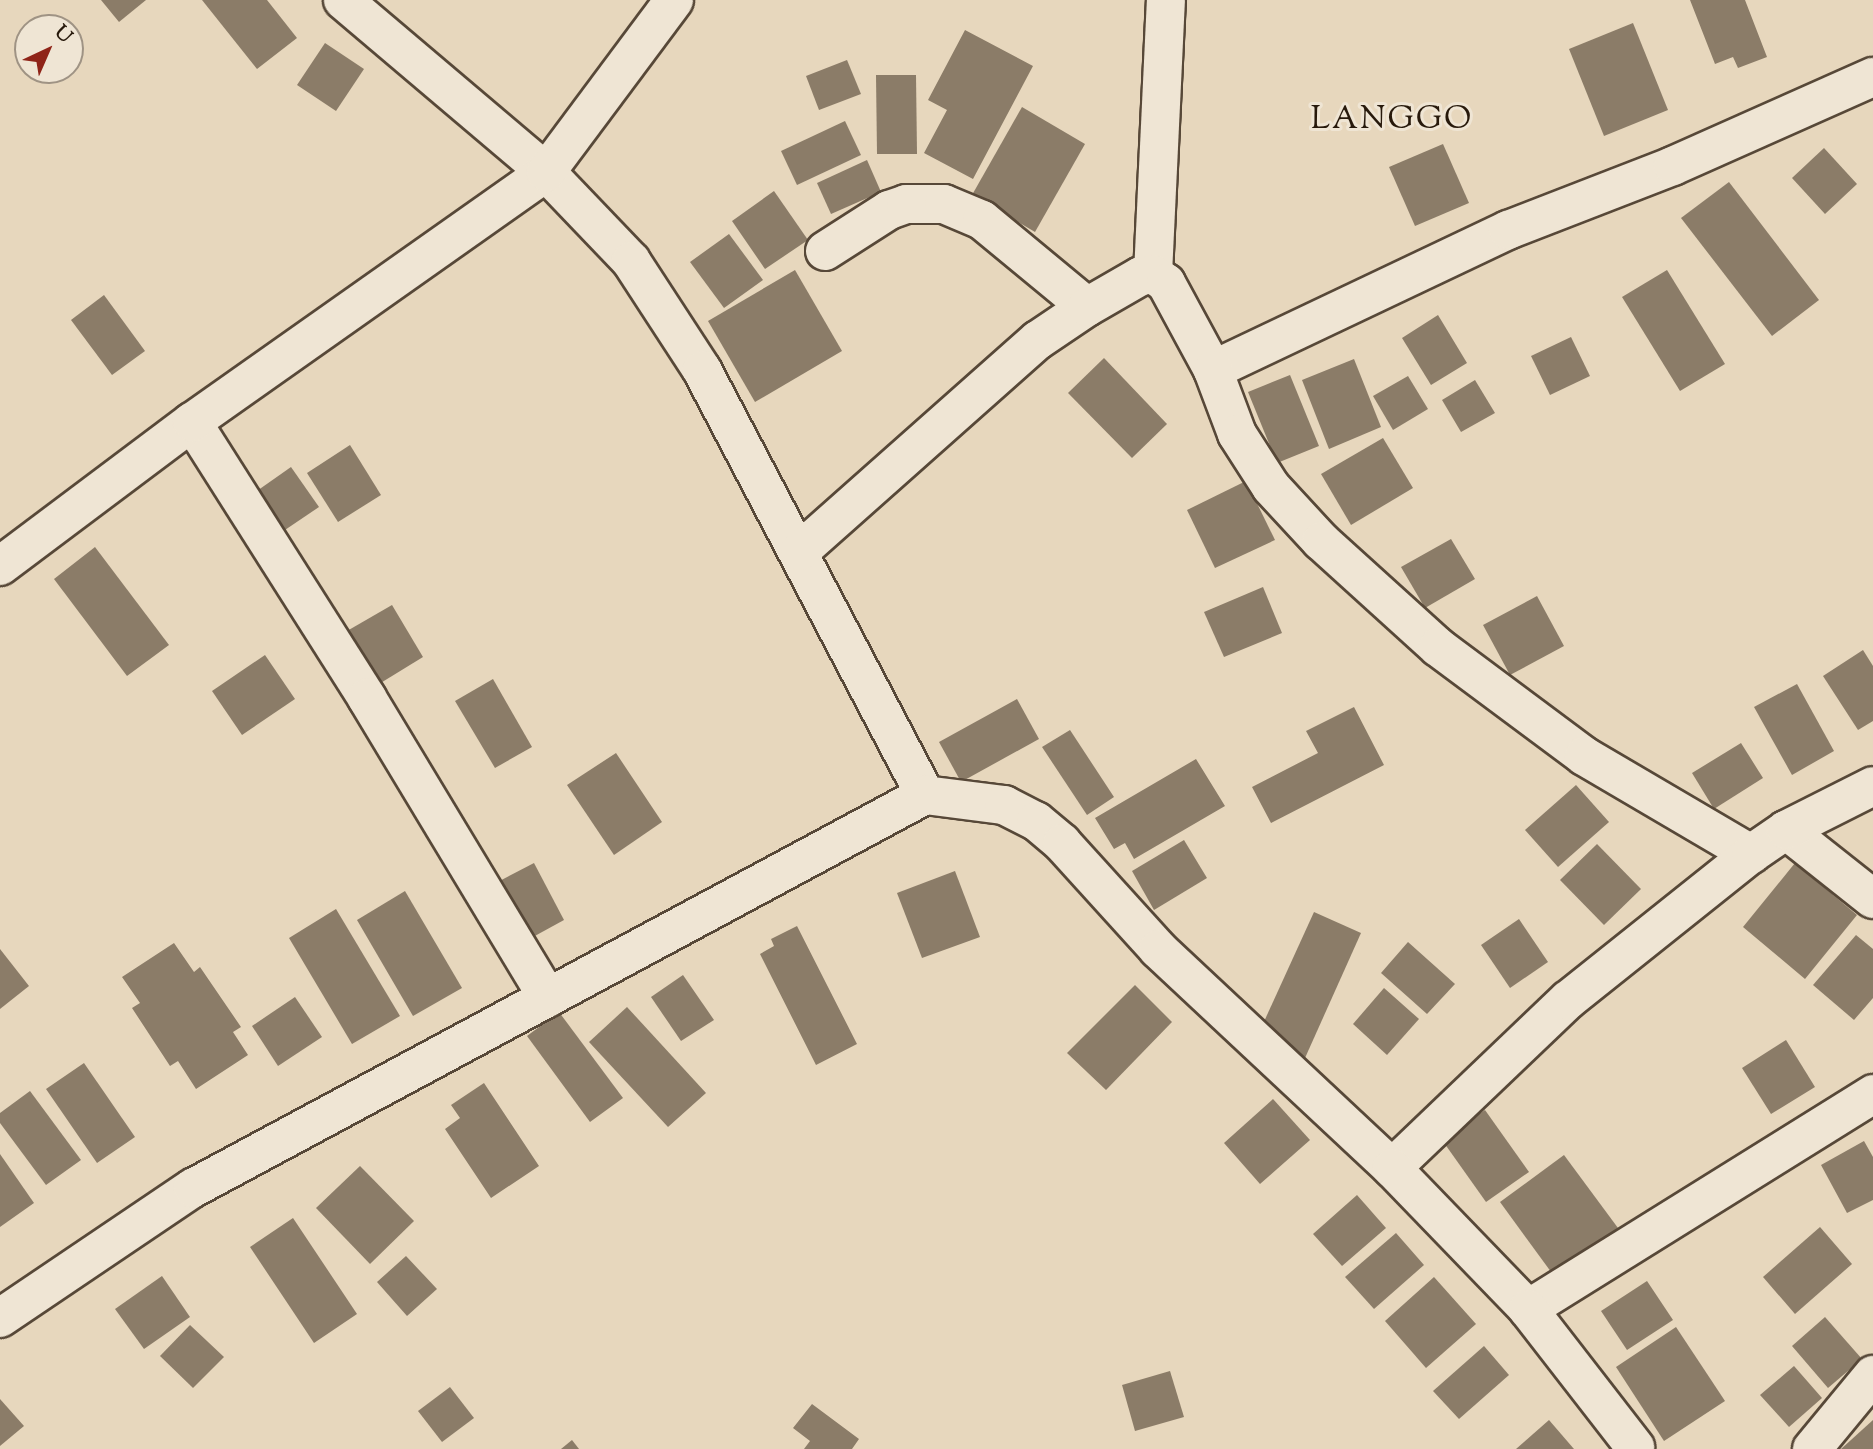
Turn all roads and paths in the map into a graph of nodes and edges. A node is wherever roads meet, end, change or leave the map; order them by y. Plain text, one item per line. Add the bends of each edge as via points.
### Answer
1 (343, 0) edge
2 (674, 0) edge
3 (1166, 0) edge
4 (1873, 77) edge
5 (546, 172) junction
6 (825, 251) dead end
7 (1153, 274) junction
8 (1087, 307) junction
9 (1213, 370) junction
10 (192, 422) junction
11 (800, 551) junction
12 (0, 566) edge
13 (1873, 786) edge
14 (925, 794) junction
15 (1786, 830) junction
16 (1751, 853) junction
17 (1873, 899) edge
18 (548, 998) junction
19 (1873, 1094) edge
20 (1392, 1168) junction
21 (1528, 1309) junction
22 (0, 1318) edge
23 (1873, 1375) edge
24 (1635, 1447) dead end
25 (1812, 1449) edge

1 - 5 street
2 - 5 street
3 - 7 street
4 - 9 street via 1674,166 1508,230
5 - 10 street
5 - 11 street via 631,261 702,370
6 - 8 street via 889,210 906,204 944,204 982,220
7 - 8 street via 1140,276
7 - 9 street via 1166,283
8 - 11 street via 1038,341
9 - 16 street via 1237,434 1271,487 1321,541 1438,648 1584,756
10 - 12 street
10 - 18 street via 367,698
11 - 14 street
13 - 15 street
14 - 18 street
14 - 20 street via 1003,805 1036,821 1158,948
15 - 16 street
15 - 17 street
16 - 20 street via 1568,1000
18 - 22 street via 193,1188
19 - 21 street
20 - 21 street
21 - 24 street
23 - 25 street

